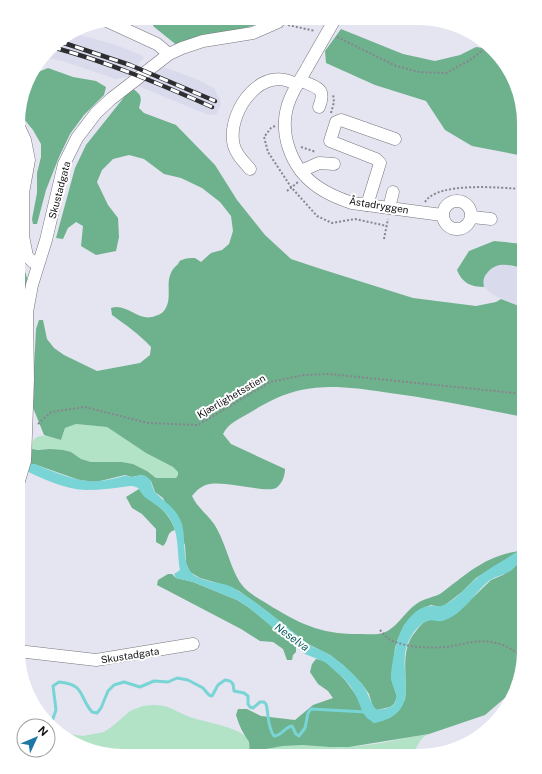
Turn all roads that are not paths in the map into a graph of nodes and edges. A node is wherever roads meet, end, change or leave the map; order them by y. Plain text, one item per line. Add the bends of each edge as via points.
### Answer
1 (116, 25) edge
2 (269, 25) edge
3 (332, 25) edge
4 (169, 54) junction
5 (298, 82) junction
6 (319, 107) dead end
7 (395, 139) dead end
8 (25, 140) edge
9 (334, 164) dead end
10 (250, 170) dead end
11 (301, 171) junction
12 (25, 182) edge
13 (393, 192) dead end
14 (367, 205) junction
15 (389, 208) junction
16 (442, 214) junction
17 (472, 217) junction
18 (491, 219) dead end
19 (25, 246) edge
20 (38, 264) junction
21 (25, 455) edge
22 (193, 644) dead end
23 (25, 652) edge

1 - 4 street via 157,44
2 - 4 street, Skustadgata via 253,33 203,41
3 - 5 street, Åstadryggen, bridge
4 - 20 street, Skustadgata via 111,99 96,113 77,138 64,164
5 - 6 street via 320,90 322,99
5 - 10 street via 282,78 271,80 247,96 235,119 233,142 236,151
5 - 11 street, Åstadryggen via 284,122 286,143
7 - 14 street via 340,120 336,122 330,141 376,159 380,164
8 - 12 street via 29,160
9 - 11 street via 319,163
11 - 14 street, Åstadryggen via 318,188 352,203
13 - 15 street
14 - 15 street, Åstadryggen
15 - 16 street, Åstadryggen
16 - 17 street via 447,225 457,230 466,228
16 - 17 street via 449,203 456,201 464,202
17 - 18 street
19 - 20 street via 27,256
20 - 21 street, Skustadgata via 27,312
22 - 23 street, Skustadgata via 96,660

